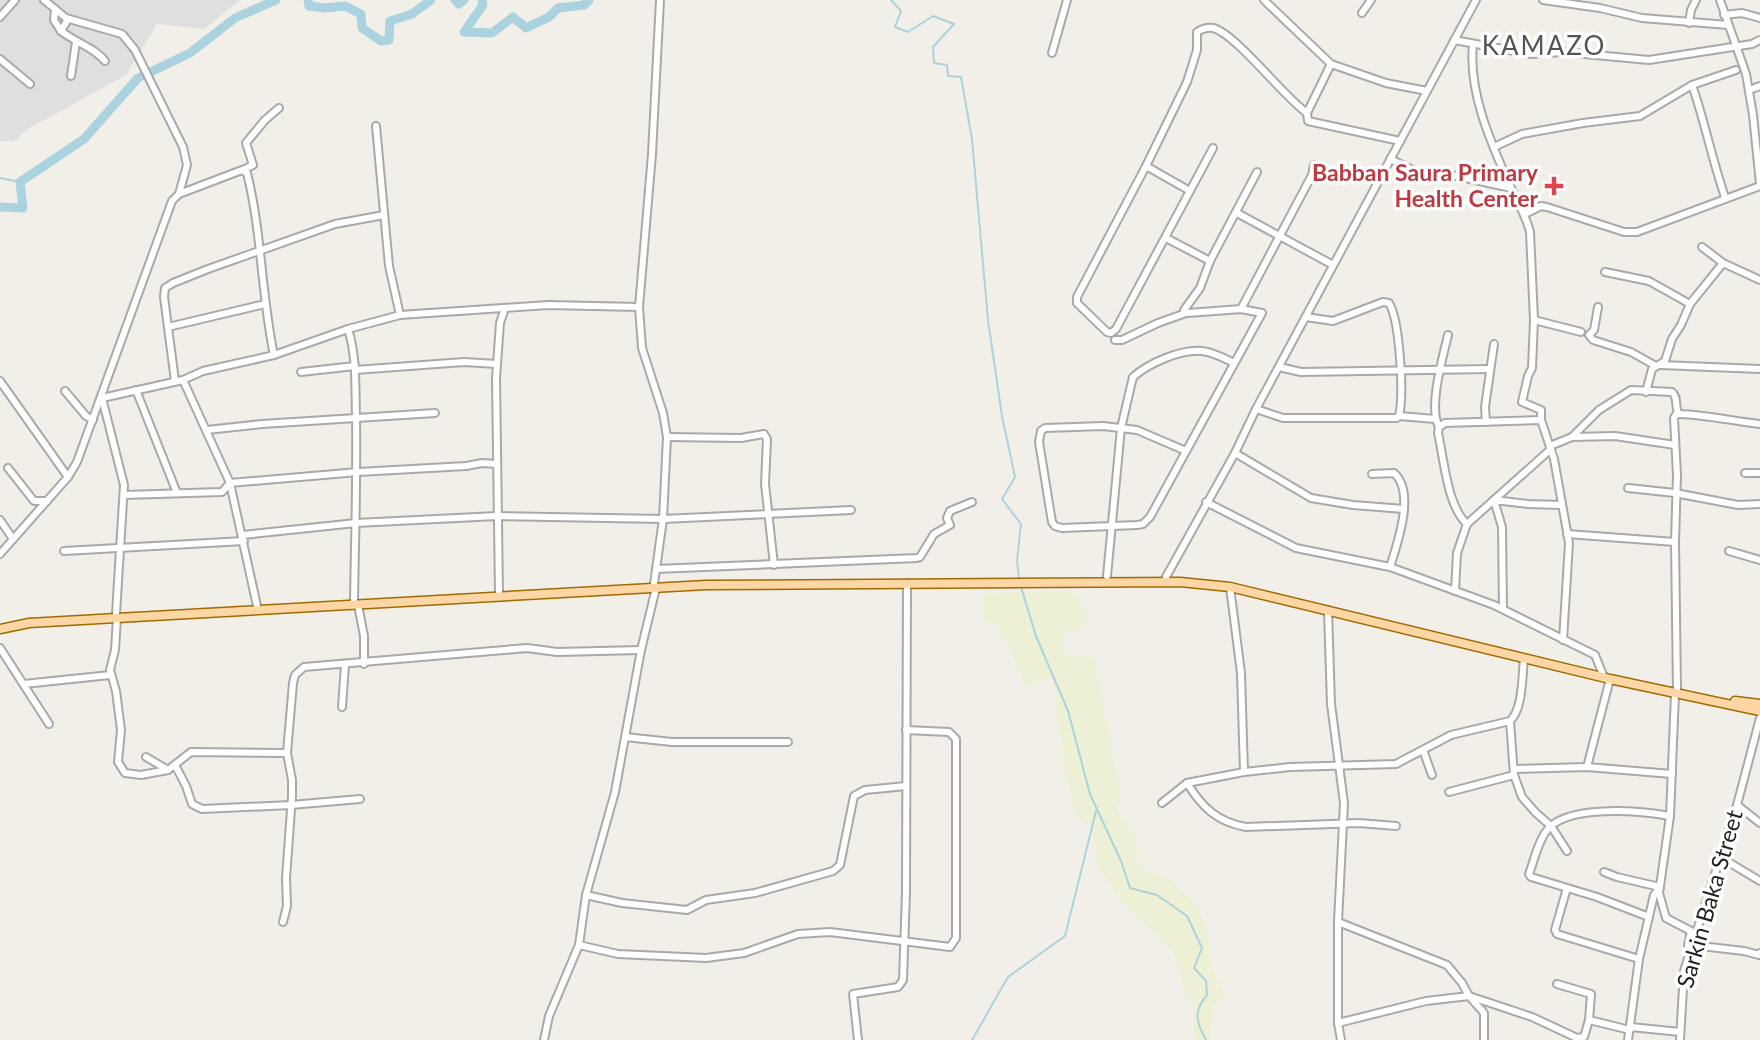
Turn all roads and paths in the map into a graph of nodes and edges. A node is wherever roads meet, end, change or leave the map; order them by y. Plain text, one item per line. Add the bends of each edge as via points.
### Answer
1 (15, 0) edge
2 (44, 0) edge
3 (660, 0) edge
4 (1067, 0) edge
5 (1264, 0) edge
6 (1371, 0) edge
7 (1468, 0) edge
8 (1476, 0) edge
9 (1543, 0) edge
10 (1696, 0) edge
11 (1720, 0) edge
12 (55, 9) junction
13 (1470, 11) junction
14 (1362, 13) dead end
15 (1724, 15) junction
16 (0, 17) edge
17 (1760, 18) edge
18 (68, 19) junction
19 (1689, 23) junction
20 (1728, 25) junction
21 (61, 31) junction
22 (1454, 40) junction
23 (1760, 40) edge
24 (76, 42) junction
25 (1473, 44) junction
26 (1735, 46) junction
27 (1052, 53) dead end
28 (0, 59) edge
29 (105, 61) dead end
30 (1331, 64) junction
31 (1736, 70) dead end
32 (71, 76) dead end
33 (30, 84) dead end
34 (1692, 85) junction
35 (1760, 86) edge
36 (1427, 90) junction
37 (1749, 90) junction
38 (279, 108) dead end
39 (1307, 114) junction
40 (1757, 114) edge
41 (376, 126) dead end
42 (1400, 141) junction
43 (1494, 147) junction
44 (1213, 148) dead end
45 (1391, 159) junction
46 (1760, 162) edge
47 (1314, 165) dead end
48 (1146, 166) junction
49 (243, 170) junction
50 (1257, 172) dead end
51 (1760, 185) edge
52 (1511, 188) junction
53 (1190, 191) junction
54 (179, 194) junction
55 (1725, 197) junction
56 (1237, 213) junction
57 (1525, 214) junction
58 (384, 215) junction
59 (1280, 237) junction
60 (1166, 238) junction
61 (1702, 247) dead end
62 (261, 251) junction
63 (1210, 261) junction
64 (1723, 263) junction
65 (1333, 265) junction
66 (1605, 272) dead end
67 (1760, 280) edge
68 (265, 304) junction
69 (1690, 304) junction
70 (639, 307) junction
71 (1598, 307) dead end
72 (505, 308) junction
73 (493, 309) junction
74 (1241, 309) junction
75 (1186, 313) junction
76 (400, 316) junction
77 (1306, 317) junction
78 (1534, 320) junction
79 (500, 323) junction
80 (168, 327) junction
81 (348, 329) junction
82 (1581, 332) dead end
83 (1448, 335) dead end
84 (1115, 340) dead end
85 (1494, 344) dead end
86 (274, 355) junction
87 (1234, 363) junction
88 (497, 364) junction
89 (1658, 365) junction
90 (1279, 367) junction
91 (355, 368) junction
92 (1440, 369) junction
93 (1490, 369) junction
94 (1760, 369) edge
95 (1399, 371) junction
96 (301, 372) dead end
97 (183, 380) junction
98 (175, 381) junction
99 (0, 382) edge
100 (136, 390) junction
101 (65, 391) dead end
102 (1646, 392) junction
103 (102, 398) junction
104 (1256, 409) junction
105 (435, 413) dead end
106 (1678, 413) junction
107 (1399, 416) junction
108 (356, 419) junction
109 (1435, 419) junction
110 (93, 420) junction
111 (1541, 420) junction
112 (1486, 422) junction
113 (1760, 425) edge
114 (1439, 427) junction
115 (1121, 428) junction
116 (207, 430) junction
117 (667, 437) junction
118 (1572, 437) junction
119 (1675, 445) junction
120 (1551, 448) junction
121 (1186, 451) junction
122 (1236, 453) junction
123 (496, 464) junction
124 (8, 468) dead end
125 (358, 472) junction
126 (1745, 473) dead end
127 (1760, 473) edge
128 (1372, 474) dead end
129 (68, 477) junction
130 (230, 483) junction
131 (1628, 488) dead end
132 (177, 493) junction
133 (1675, 493) junction
134 (124, 495) junction
135 (1494, 500) junction
136 (47, 501) junction
137 (972, 502) dead end
138 (1206, 502) junction
139 (1760, 504) edge
140 (1562, 505) junction
141 (1404, 509) junction
142 (850, 510) dead end
143 (769, 514) junction
144 (497, 516) junction
145 (663, 519) junction
146 (0, 520) edge
147 (356, 523) junction
148 (1467, 524) junction
149 (1111, 526) junction
150 (1567, 534) junction
151 (244, 538) junction
152 (13, 539) junction
153 (1675, 542) junction
154 (121, 547) junction
155 (64, 551) dead end
156 (1730, 551) dead end
157 (0, 554) edge
158 (1760, 560) edge
159 (774, 565) junction
160 (1390, 567) junction
161 (656, 569) junction
162 (1107, 576) junction
163 (1166, 577) junction
164 (906, 583) junction
165 (655, 586) junction
166 (1230, 587) junction
167 (1455, 591) junction
168 (499, 593) junction
169 (474, 596) junction
170 (356, 603) junction
171 (257, 606) junction
172 (1503, 608) junction
173 (1328, 610) junction
174 (116, 616) junction
175 (0, 627) edge
176 (1563, 640) junction
177 (0, 648) edge
178 (641, 650) junction
179 (1508, 653) junction
180 (1524, 659) junction
181 (363, 664) junction
182 (345, 665) junction
183 (110, 676) junction
184 (1606, 677) junction
185 (24, 684) junction
186 (1676, 692) junction
187 (1760, 704) edge
188 (342, 707) dead end
189 (1760, 711) edge
190 (1760, 718) edge
191 (1510, 721) junction
192 (49, 724) dead end
193 (906, 730) junction
194 (625, 737) junction
195 (788, 742) dead end
196 (1423, 750) junction
197 (287, 753) junction
198 (146, 757) dead end
199 (175, 765) junction
200 (1338, 765) junction
201 (1587, 767) junction
202 (167, 770) junction
203 (1244, 772) junction
204 (1514, 772) junction
205 (1672, 774) junction
206 (1432, 775) dead end
207 (1187, 783) junction
208 (906, 786) junction
209 (1450, 792) dead end
210 (360, 799) dead end
211 (1162, 803) dead end
212 (292, 805) junction
213 (1737, 805) junction
214 (1670, 816) junction
215 (1760, 823) edge
216 (1341, 824) junction
217 (1396, 826) dead end
218 (1551, 826) junction
219 (1567, 851) dead end
220 (1720, 858) junction
221 (1604, 872) dead end
222 (1760, 881) edge
223 (1660, 887) junction
224 (1567, 888) junction
225 (586, 895) junction
226 (1649, 917) junction
227 (283, 922) dead end
228 (1338, 922) junction
229 (905, 940) junction
230 (579, 945) junction
231 (1692, 945) junction
232 (1760, 953) edge
233 (1639, 959) junction
234 (1684, 971) junction
235 (1557, 984) dead end
236 (1469, 996) junction
237 (1589, 1020) junction
238 (1338, 1023) junction
239 (1630, 1028) junction
240 (1680, 1036) edge
241 (544, 1040) edge
242 (858, 1040) edge
243 (1341, 1040) edge
244 (1484, 1040) edge
245 (1628, 1040) edge

1 - 16 street
2 - 12 street
3 - 70 street
4 - 27 street
5 - 30 street
6 - 14 street
7 - 13 street
8 - 13 street
9 - 19 street
10 - 19 street
11 - 15 street
12 - 18 street
12 - 21 street via 54,20
13 - 22 street
15 - 17 street
15 - 20 street
18 - 21 street
18 - 54 street via 122,34 139,58 183,147 187,165
19 - 20 street
20 - 26 street
21 - 24 street
22 - 25 street
22 - 36 street
23 - 26 street
24 - 29 street
24 - 32 street
25 - 26 street via 1531,54 1563,52 1649,60
25 - 43 street via 1474,84
26 - 37 street
28 - 33 street
30 - 36 street via 1386,83
30 - 39 street
31 - 34 street
34 - 43 street via 1640,116 1522,134
34 - 55 street
35 - 37 street
36 - 42 street
37 - 40 street
38 - 49 street via 246,143 253,165
39 - 42 street via 1311,122
39 - 48 street via 1229,38 1204,28 1197,32 1197,50 1187,82
40 - 46 street
41 - 58 street
42 - 45 street
43 - 52 street
44 - 53 street
45 - 52 street via 1415,171
45 - 65 street
46 - 51 street
47 - 59 street
48 - 53 street
48 - 60 street via 1077,297 1077,303 1107,332 1116,329
49 - 54 street
49 - 62 street via 252,194
50 - 56 street
51 - 55 street
52 - 57 street
53 - 60 street
54 - 103 street via 169,209
55 - 57 street via 1637,232 1541,206
56 - 59 street
56 - 63 street
57 - 78 street
58 - 62 street via 335,225
58 - 76 street
59 - 65 street
59 - 74 street
60 - 63 street
61 - 64 street
62 - 68 street
62 - 80 street via 165,288
63 - 75 street via 1200,288 1184,308
64 - 67 street
64 - 69 street
65 - 77 street
66 - 69 street via 1649,281
68 - 80 street
68 - 86 street
69 - 89 street via 1665,361
70 - 72 street
70 - 117 street via 642,348
71 - 89 street via 1589,335 1593,340
72 - 73 street
72 - 79 street
73 - 76 street
73 - 79 street
74 - 75 street
74 - 87 street via 1262,313
75 - 84 street
76 - 81 street
77 - 90 street
77 - 95 street via 1345,318 1389,303 1395,317
78 - 82 street
78 - 111 street via 1532,368 1522,402 1541,410
79 - 88 street
80 - 98 street
81 - 86 street
81 - 91 street
83 - 92 street
85 - 93 street
86 - 97 street
87 - 115 street via 1197,351 1136,374 1130,382
87 - 121 street
88 - 91 street
88 - 123 street
89 - 94 street
89 - 102 street via 1649,376
90 - 95 street via 1301,373
90 - 104 street
91 - 96 street
91 - 108 street
92 - 93 street
92 - 95 street
92 - 109 street
93 - 112 street
95 - 107 street
97 - 98 street
97 - 116 street
98 - 100 street
99 - 129 street
100 - 103 street
100 - 132 street
101 - 110 street
102 - 106 street via 1672,392
102 - 118 street via 1631,390 1599,411
103 - 110 street
103 - 134 street
104 - 107 street via 1283,418
104 - 122 street
105 - 108 street
106 - 113 street
106 - 119 street via 1674,418
107 - 109 street
108 - 116 street
108 - 125 street
109 - 114 street
110 - 129 street
111 - 112 street
111 - 120 street
112 - 114 street
114 - 148 street via 1454,505
115 - 121 street via 1145,431
115 - 149 street
115 - 149 street via 1045,428 1040,435 1045,487 1055,526
116 - 130 street
117 - 143 street via 764,434
117 - 145 street
118 - 119 street via 1615,436
118 - 120 street
119 - 133 street
120 - 135 street
120 - 140 street
121 - 149 street via 1147,522
122 - 138 street
122 - 141 street via 1311,498
123 - 125 street
123 - 144 street
124 - 136 street via 34,501
125 - 130 street
125 - 147 street
126 - 127 street
128 - 141 street via 1398,476
129 - 136 street
130 - 132 street via 222,492
130 - 151 street
131 - 133 street
132 - 134 street
133 - 139 street via 1738,505
133 - 153 street
134 - 154 street
135 - 140 street
135 - 148 street
135 - 172 street via 1502,527
136 - 152 street
137 - 159 street via 950,511 950,525 934,534 917,558
138 - 160 street via 1296,548
138 - 163 street
140 - 150 street
141 - 160 street
142 - 143 street
143 - 145 street
143 - 159 street
144 - 145 street
144 - 147 street
144 - 168 street
145 - 161 street
146 - 152 street
147 - 151 street
147 - 170 street
148 - 167 street via 1457,553
149 - 162 street
150 - 153 street
150 - 176 street
151 - 154 street
151 - 171 street
152 - 157 street
153 - 186 street
154 - 155 street
154 - 174 street
156 - 158 street
159 - 161 street
160 - 167 street
161 - 165 street
162 - 163 main road
162 - 165 main road
163 - 179 main road via 1263,589
164 - 165 main road
164 - 166 main road via 1180,582
164 - 193 street
165 - 168 main road
165 - 169 main road
165 - 178 street
166 - 173 main road
166 - 203 street via 1241,673
167 - 172 street
168 - 169 main road
169 - 170 main road
170 - 171 main road
170 - 174 main road
170 - 181 street via 364,636
171 - 174 main road
172 - 176 street
173 - 179 main road
173 - 200 street
174 - 175 main road via 28,619
174 - 183 street
176 - 184 street via 1595,655
177 - 185 street
178 - 181 street via 527,648
178 - 194 street
179 - 180 main road
179 - 184 main road
180 - 184 main road
180 - 191 street via 1521,690
181 - 182 street
182 - 188 street
182 - 197 street via 304,667 295,675
183 - 185 street
183 - 202 street via 121,730 121,769 133,776
184 - 186 main road
184 - 201 street
185 - 192 street
186 - 187 main road
186 - 189 main road
186 - 205 street
190 - 213 street, Sarkin Baka Street
191 - 196 street via 1451,735
191 - 204 street
193 - 208 street
193 - 229 street via 949,733 956,739 956,938 950,947
194 - 195 street via 672,742
194 - 225 street via 606,831
196 - 200 street via 1396,764
196 - 206 street
197 - 199 street via 191,752
197 - 212 street
198 - 202 street
199 - 202 street
199 - 212 street via 192,804 202,809
200 - 203 street
200 - 216 street via 1344,803
201 - 204 street
201 - 205 street
203 - 207 street
204 - 209 street
204 - 218 street via 1521,797
205 - 214 street
207 - 211 street
207 - 216 street via 1202,806 1233,825
208 - 225 street via 865,790 854,796 840,865 834,871 706,901 687,910
208 - 229 street
210 - 212 street
212 - 227 street
213 - 215 street
213 - 220 street, Sarkin Baka Street
214 - 218 street via 1622,810 1566,818
214 - 223 street
216 - 217 street
216 - 228 street
218 - 219 street
218 - 224 street via 1530,876
220 - 222 street
220 - 231 street, Sarkin Baka Street
221 - 223 street
223 - 226 street
223 - 234 street via 1666,918 1690,931
224 - 226 street
224 - 233 street via 1557,934
225 - 230 street
226 - 233 street
228 - 236 street via 1447,965
228 - 238 street
229 - 230 street via 842,932 798,934 744,953 706,958 618,954
229 - 242 street via 901,984 853,994
230 - 241 street via 549,1016
231 - 232 street
231 - 234 street, Sarkin Baka Street
233 - 239 street
234 - 240 street, Sarkin Baka Street
235 - 237 street via 1591,995
236 - 237 street via 1580,1039
236 - 238 street via 1426,1001
236 - 244 street via 1484,1013
237 - 239 street
238 - 243 street
239 - 240 street
239 - 245 street

